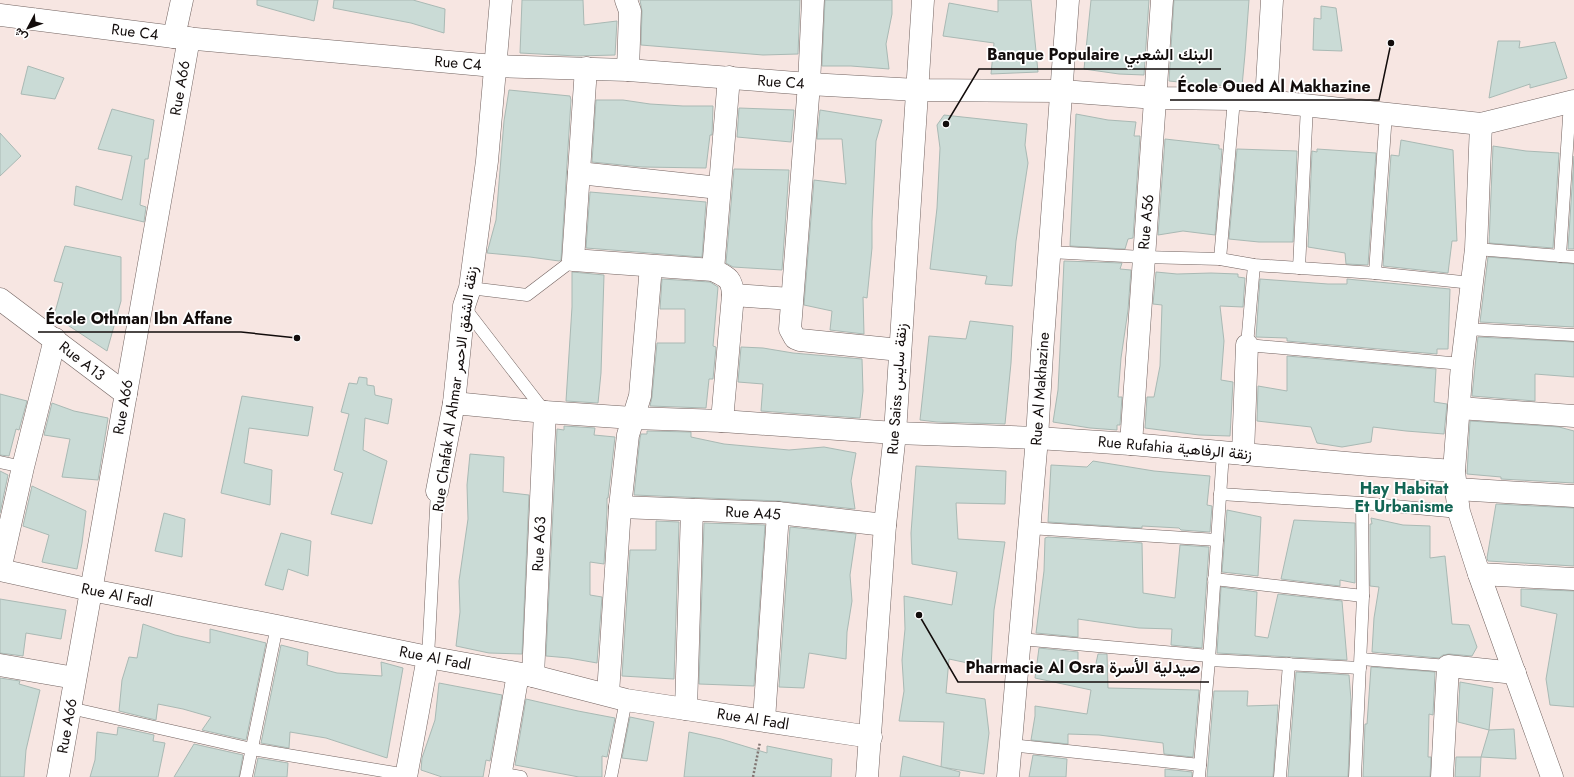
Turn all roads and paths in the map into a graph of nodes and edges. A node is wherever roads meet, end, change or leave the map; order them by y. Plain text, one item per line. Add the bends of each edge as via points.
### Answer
1 (182, 0) edge
2 (501, 0) edge
3 (626, 0) edge
4 (813, 0) edge
5 (923, 0) edge
6 (1068, 0) edge
7 (1162, 0) edge
8 (1272, 0) edge
9 (0, 15) edge
10 (182, 37) junction
11 (494, 66) junction
12 (586, 68) junction
13 (628, 70) junction
14 (729, 78) junction
15 (809, 84) junction
16 (917, 90) junction
17 (1062, 91) junction
18 (1156, 98) junction
19 (1234, 99) junction
20 (1266, 101) junction
21 (1572, 102) edge
22 (1307, 106) junction
23 (1386, 113) junction
24 (1481, 124) junction
25 (579, 173) junction
26 (719, 188) junction
27 (1476, 249) junction
28 (1050, 252) junction
29 (1560, 256) junction
30 (1143, 257) junction
31 (1574, 257) edge
32 (1220, 259) junction
33 (572, 260) junction
34 (1254, 265) junction
35 (651, 266) junction
36 (1299, 268) junction
37 (713, 270) junction
38 (1375, 273) junction
39 (1472, 283) junction
40 (733, 295) junction
41 (467, 297) junction
42 (0, 299) edge
43 (792, 299) junction
44 (1466, 330) junction
45 (1574, 335) edge
46 (54, 340) junction
47 (1247, 345) junction
48 (900, 350) junction
49 (1462, 364) junction
50 (126, 394) junction
51 (454, 404) junction
52 (1459, 408) junction
53 (545, 412) junction
54 (1574, 416) edge
55 (633, 418) junction
56 (722, 421) junction
57 (895, 432) junction
58 (1037, 438) junction
59 (1131, 444) junction
60 (1233, 453) junction
61 (0, 462) edge
62 (23, 467) junction
63 (1455, 480) junction
64 (437, 491) joint
65 (1220, 494) junction
66 (1574, 496) edge
67 (1362, 503) junction
68 (620, 507) junction
69 (692, 510) junction
70 (1459, 512) junction
71 (778, 513) junction
72 (885, 525) junction
73 (1029, 528) junction
74 (1217, 540) junction
75 (0, 570) edge
76 (1479, 574) junction
77 (1214, 579) junction
78 (1574, 579) edge
79 (91, 590) junction
80 (1363, 596) junction
81 (277, 626) junction
82 (1020, 639) junction
83 (428, 657) junction
84 (1209, 658) junction
85 (1360, 663) junction
86 (1288, 664) junction
87 (0, 665) edge
88 (1448, 666) junction
89 (1515, 673) junction
90 (525, 675) junction
91 (75, 678) junction
92 (617, 697) junction
93 (70, 708) junction
94 (686, 709) junction
95 (764, 720) junction
96 (871, 737) junction
97 (1010, 745) junction
98 (252, 749) junction
99 (1200, 771) edge
100 (407, 776) edge
101 (507, 776) edge
102 (58, 777) edge
103 (246, 777) edge
104 (611, 777) edge
105 (753, 777) edge
106 (867, 777) edge
107 (1008, 777) edge
108 (1280, 777) edge
109 (1355, 777) edge
110 (1442, 777) edge
111 (1552, 777) edge

1 - 10 street, Rue A66
2 - 11 street, Rue Chafak Al Ahmar زنقة الشفق الاحمر
3 - 13 street via 630,11
4 - 15 street
5 - 16 street, Rue Saiss زنقة سايس
6 - 17 street, Rue Al Makhazine
7 - 18 street, Rue A56
8 - 20 street
9 - 10 street, Rue C4
10 - 11 street, Rue C4
10 - 50 street, Rue A66
11 - 12 street, Rue C4
11 - 41 street, Rue Chafak Al Ahmar زنقة الشفق الاحمر via 487,161
12 - 13 street, Rue C4
12 - 25 street
13 - 14 street, Rue C4
14 - 15 street, Rue C4
14 - 26 street
15 - 16 street, Rue C4
15 - 43 street
16 - 17 street, Rue C4
16 - 48 street, Rue Saiss زنقة سايس
17 - 18 street, Rue C4
17 - 28 street, Rue Al Makhazine
18 - 19 street, Rue C4
18 - 30 street, Rue A56
19 - 20 street, Rue C4
19 - 32 lane
20 - 22 street, Rue C4
21 - 24 street
21 - 29 lane
22 - 23 street, Rue C4
22 - 36 lane
23 - 24 street, Rue C4
23 - 38 lane
24 - 27 street
25 - 26 street
25 - 33 street
26 - 37 street
27 - 29 lane
27 - 39 street
28 - 30 lane
28 - 58 street, Rue Al Makhazine
29 - 31 lane
30 - 32 lane
30 - 59 street, Rue A56
32 - 34 lane
33 - 35 street
33 - 41 lane via 527,295
34 - 36 lane
34 - 47 lane
35 - 37 street
35 - 55 street via 640,396
36 - 38 lane
37 - 40 street via 729,279 733,285
38 - 39 lane
39 - 44 street
40 - 43 street
40 - 56 street
41 - 51 street, Rue Chafak Al Ahmar زنقة الشفق الاحمر
41 - 53 lane
42 - 46 street, Rue A13
43 - 48 street via 790,329 794,338
44 - 45 lane
44 - 49 street
46 - 50 street, Rue A13
46 - 62 street
47 - 49 lane
47 - 60 street
48 - 57 street, Rue Saiss زنقة سايس
49 - 52 street
50 - 79 street, Rue A66
51 - 53 street, Rue Rufahia زنقة الرفاهية
51 - 64 street, Rue Chafak Al Ahmar زنقة الشفق الاحمر
52 - 54 street
52 - 63 street
53 - 55 street, Rue Rufahia زنقة الرفاهية
53 - 90 street, Rue A63
55 - 56 street, Rue Rufahia زنقة الرفاهية
55 - 68 street via 628,435
56 - 57 street, Rue Rufahia زنقة الرفاهية
57 - 58 street, Rue Rufahia زنقة الرفاهية
57 - 72 street, Rue Saiss زنقة سايس
58 - 59 street, Rue Rufahia زنقة الرفاهية
58 - 73 street, Rue Al Makhazine
59 - 60 street, Rue Rufahia زنقة الرفاهية
60 - 63 street, Rue Rufahia زنقة الرفاهية
60 - 65 lane
61 - 62 lane
62 - 75 street
63 - 66 street, Rue Rufahia زنقة الرفاهية
63 - 70 street
64 - 83 lane, Rue Chafak Al Ahmar زنقة الشفق الاحمر
65 - 67 lane
65 - 74 lane
67 - 70 lane
67 - 80 lane
68 - 69 street, Rue A45
68 - 92 street
69 - 71 street, Rue A45
69 - 94 street
70 - 76 street
71 - 72 street, Rue A45
71 - 95 street
72 - 96 street, Rue Saiss زنقة سايس
73 - 74 lane
73 - 82 street, Rue Al Makhazine
74 - 77 lane
75 - 79 street, Rue Al Fadl
76 - 78 street
76 - 89 street
77 - 80 lane
77 - 84 lane
79 - 81 street, Rue Al Fadl
79 - 91 street, Rue A66
80 - 85 lane
81 - 83 street, Rue Al Fadl
81 - 98 lane
82 - 84 lane
82 - 97 street, Rue Al Makhazine
83 - 90 street, Rue Al Fadl
83 - 100 street, Rue Chafak Al Ahmar زنقة الشفق الاحمر
84 - 86 lane
84 - 99 lane
85 - 86 lane
85 - 88 lane
85 - 109 lane
86 - 108 lane
87 - 91 street
88 - 89 street
88 - 110 street
89 - 111 street
90 - 92 street, Rue Al Fadl
90 - 101 street, Rue A63
91 - 93 street, Rue A66
92 - 94 street, Rue Al Fadl
92 - 104 lane
93 - 98 lane
93 - 102 street, Rue A66
94 - 95 street, Rue Al Fadl
95 - 96 street, Rue Al Fadl
95 - 105 path
96 - 106 street, Rue Saiss زنقة سايس
97 - 99 lane
97 - 107 street, Rue Al Makhazine
98 - 100 lane
98 - 103 lane

